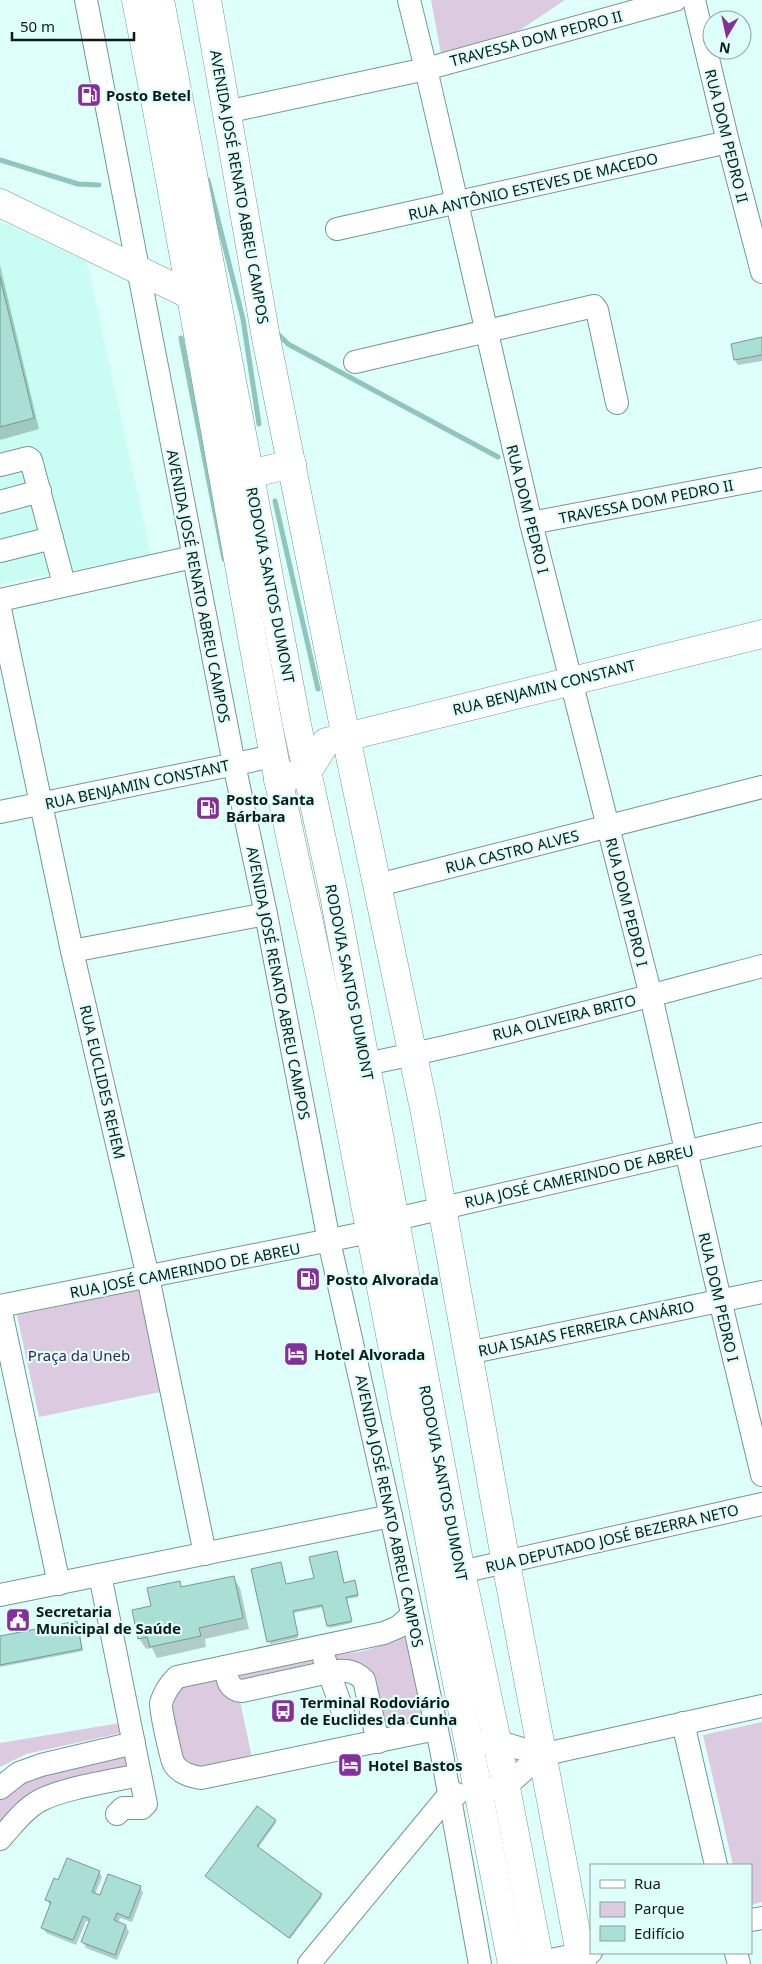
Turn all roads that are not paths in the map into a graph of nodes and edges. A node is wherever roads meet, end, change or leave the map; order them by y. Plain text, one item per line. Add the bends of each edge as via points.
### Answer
1 (86, 0) edge
2 (136, 0) edge
3 (160, 0) edge
4 (207, 0) edge
5 (408, 0) edge
6 (675, 0) edge
7 (694, 0) edge
8 (426, 69) junction
9 (226, 112) junction
10 (728, 142) junction
11 (0, 202) edge
12 (457, 204) junction
13 (337, 229) dead end
14 (138, 270) junction
15 (762, 272) edge
16 (190, 296) junction
17 (486, 331) junction
18 (355, 362) dead end
19 (617, 403) dead end
20 (292, 464) junction
21 (0, 465) edge
22 (249, 474) junction
23 (762, 479) edge
24 (40, 491) junction
25 (0, 502) edge
26 (531, 523) junction
27 (52, 538) junction
28 (0, 551) edge
29 (193, 557) junction
30 (64, 584) junction
31 (0, 600) edge
32 (0, 609) edge
33 (762, 634) edge
34 (571, 680) junction
35 (297, 725) junction
36 (336, 739) junction
37 (274, 755) junction
38 (234, 764) junction
39 (308, 771) junction
40 (762, 787) edge
41 (42, 804) junction
42 (0, 812) edge
43 (608, 827) junction
44 (378, 885) junction
45 (266, 914) junction
46 (72, 951) junction
47 (762, 966) edge
48 (651, 996) junction
49 (413, 1054) junction
50 (366, 1064) junction
51 (762, 1134) edge
52 (685, 1151) junction
53 (442, 1209) junction
54 (396, 1219) junction
55 (370, 1232) junction
56 (329, 1241) junction
57 (148, 1277) junction
58 (762, 1292) edge
59 (720, 1300) junction
60 (0, 1306) edge
61 (468, 1353) junction
62 (399, 1387) junction
63 (364, 1395) junction
64 (762, 1475) edge
65 (762, 1504) edge
66 (391, 1516) junction
67 (205, 1554) junction
68 (506, 1562) junction
69 (461, 1572) junction
70 (100, 1575) junction
71 (59, 1584) junction
72 (0, 1595) edge
73 (412, 1615) junction
74 (320, 1648) junction
75 (225, 1667) junction
76 (329, 1672) junction
77 (762, 1706) edge
78 (343, 1712) dead end
79 (683, 1723) junction
80 (439, 1739) junction
81 (497, 1741) junction
82 (134, 1742) junction
83 (378, 1742) junction
84 (469, 1746) junction
85 (542, 1755) junction
86 (140, 1775) junction
87 (505, 1787) junction
88 (0, 1788) edge
89 (478, 1791) junction
90 (448, 1796) junction
91 (117, 1814) dead end
92 (0, 1839) edge
93 (716, 1864) edge
94 (584, 1957) edge
95 (540, 1963) edge
96 (309, 1964) edge
97 (480, 1964) edge
98 (512, 1964) edge

1 - 14 street, AVENIDA JOSÉ RENATO ABREU CAMPOS
2 - 16 main road, RODOVIA SANTOS DUMONT
3 - 22 main road, RODOVIA SANTOS DUMONT
4 - 9 main road, AVENIDA JOSÉ RENATO ABREU CAMPOS
5 - 8 street, RUA DOM PEDRO I
6 - 8 street, TRAVESSA DOM PEDRO II
7 - 10 street, RUA DOM PEDRO II
8 - 9 street, TRAVESSA DOM PEDRO II
8 - 12 street, RUA DOM PEDRO I
9 - 20 main road, AVENIDA JOSÉ RENATO ABREU CAMPOS
10 - 12 street, RUA ANTÔNIO ESTEVES DE MACEDO
10 - 15 street, RUA DOM PEDRO II
11 - 14 main road
12 - 13 street, RUA ANTÔNIO ESTEVES DE MACEDO
12 - 17 street, RUA DOM PEDRO I
14 - 16 main road
14 - 29 street, AVENIDA JOSÉ RENATO ABREU CAMPOS
16 - 37 main road, RODOVIA SANTOS DUMONT
17 - 18 street
17 - 19 street via 594,306
17 - 26 street, RUA DOM PEDRO I
20 - 22 main road
20 - 36 main road, AVENIDA JOSÉ RENATO ABREU CAMPOS
21 - 24 street via 30,458
22 - 35 main road, RODOVIA SANTOS DUMONT
23 - 26 street, TRAVESSA DOM PEDRO II
24 - 25 street
24 - 27 street
26 - 34 street, RUA DOM PEDRO I
27 - 28 street
27 - 30 street
29 - 30 street
29 - 38 street, AVENIDA JOSÉ RENATO ABREU CAMPOS
30 - 31 street
32 - 41 street, RUA EUCLIDES REHEM
33 - 34 main road, RUA BENJAMIN CONSTANT
34 - 36 main road, RUA BENJAMIN CONSTANT
34 - 43 street, RUA DOM PEDRO I
35 - 36 main road
35 - 37 main road, RUA BENJAMIN CONSTANT
35 - 39 main road, RODOVIA SANTOS DUMONT
36 - 39 main road
36 - 44 main road, AVENIDA JOSÉ RENATO ABREU CAMPOS
37 - 38 street, RUA BENJAMIN CONSTANT
37 - 39 main road, RUA BENJAMIN CONSTANT
37 - 55 main road, RODOVIA SANTOS DUMONT via 330,1019
38 - 41 street, RUA BENJAMIN CONSTANT
38 - 45 street, AVENIDA JOSÉ RENATO ABREU CAMPOS
39 - 50 main road, RODOVIA SANTOS DUMONT
40 - 43 street, RUA CASTRO ALVES
41 - 42 street, RUA BENJAMIN CONSTANT
41 - 46 street, RUA EUCLIDES REHEM
43 - 44 street, RUA CASTRO ALVES
43 - 48 street, RUA DOM PEDRO I
44 - 49 main road, AVENIDA JOSÉ RENATO ABREU CAMPOS
45 - 46 street
45 - 56 street, AVENIDA JOSÉ RENATO ABREU CAMPOS
46 - 57 street, RUA EUCLIDES REHEM
47 - 48 street, RUA OLIVEIRA BRITO
48 - 49 street, RUA OLIVEIRA BRITO
48 - 52 street, RUA DOM PEDRO I
49 - 50 street, RUA OLIVEIRA BRITO
49 - 53 main road, AVENIDA JOSÉ RENATO ABREU CAMPOS
50 - 54 main road, RODOVIA SANTOS DUMONT
51 - 52 street, RUA JOSÉ CAMERINDO DE ABREU
52 - 53 street, RUA JOSÉ CAMERINDO DE ABREU
52 - 59 street, RUA DOM PEDRO I
53 - 54 street, RUA JOSÉ CAMERINDO DE ABREU
53 - 61 main road, AVENIDA JOSÉ RENATO ABREU CAMPOS
54 - 69 main road, RODOVIA SANTOS DUMONT
55 - 56 street, RUA JOSÉ CAMERINDO DE ABREU
55 - 62 main road, RODOVIA SANTOS DUMONT
56 - 57 street, RUA JOSÉ CAMERINDO DE ABREU
56 - 63 street, AVENIDA JOSÉ RENATO ABREU CAMPOS
57 - 60 street, RUA JOSÉ CAMERINDO DE ABREU
57 - 67 street, RUA EUCLIDES REHEM
58 - 59 street, RUA ISAIAS FERREIRA CANÁRIO
59 - 61 street, RUA ISAIAS FERREIRA CANÁRIO
59 - 64 street, RUA DOM PEDRO I
60 - 71 street
61 - 68 main road, AVENIDA JOSÉ RENATO ABREU CAMPOS
62 - 63 street
62 - 84 main road, RODOVIA SANTOS DUMONT
63 - 66 street, AVENIDA JOSÉ RENATO ABREU CAMPOS
65 - 68 street, RUA DEPUTADO JOSÉ BEZERRA NETO
66 - 67 street
66 - 73 street, AVENIDA JOSÉ RENATO ABREU CAMPOS
67 - 70 street
68 - 69 street, RUA DEPUTADO JOSÉ BEZERRA NETO
68 - 85 main road, AVENIDA JOSÉ RENATO ABREU CAMPOS
69 - 81 main road, RODOVIA SANTOS DUMONT
70 - 71 street
70 - 82 street
71 - 72 street
73 - 74 street via 398,1627 384,1633
73 - 80 street, AVENIDA JOSÉ RENATO ABREU CAMPOS
74 - 75 street
74 - 76 street
75 - 76 street via 229,1684 237,1691
75 - 83 street via 177,1677 160,1706 174,1764 190,1776 201,1778
76 - 78 street
76 - 83 street via 351,1671 364,1680
77 - 79 street
79 - 85 street
79 - 93 street
80 - 83 street
80 - 84 street
80 - 90 street, AVENIDA JOSÉ RENATO ABREU CAMPOS
81 - 84 street
81 - 85 street
81 - 87 main road, RODOVIA SANTOS DUMONT
82 - 86 street
82 - 88 street via 41,1764 19,1773
84 - 89 main road, RODOVIA SANTOS DUMONT
85 - 87 street
85 - 94 main road, AVENIDA JOSÉ RENATO ABREU CAMPOS
86 - 91 street via 146,1804 142,1808 123,1808
86 - 92 street via 60,1793 39,1801 22,1814
87 - 89 street
87 - 95 main road, RODOVIA SANTOS DUMONT
89 - 90 street
89 - 98 main road, RODOVIA SANTOS DUMONT
90 - 96 street
90 - 97 street, AVENIDA JOSÉ RENATO ABREU CAMPOS
94 - 95 street

